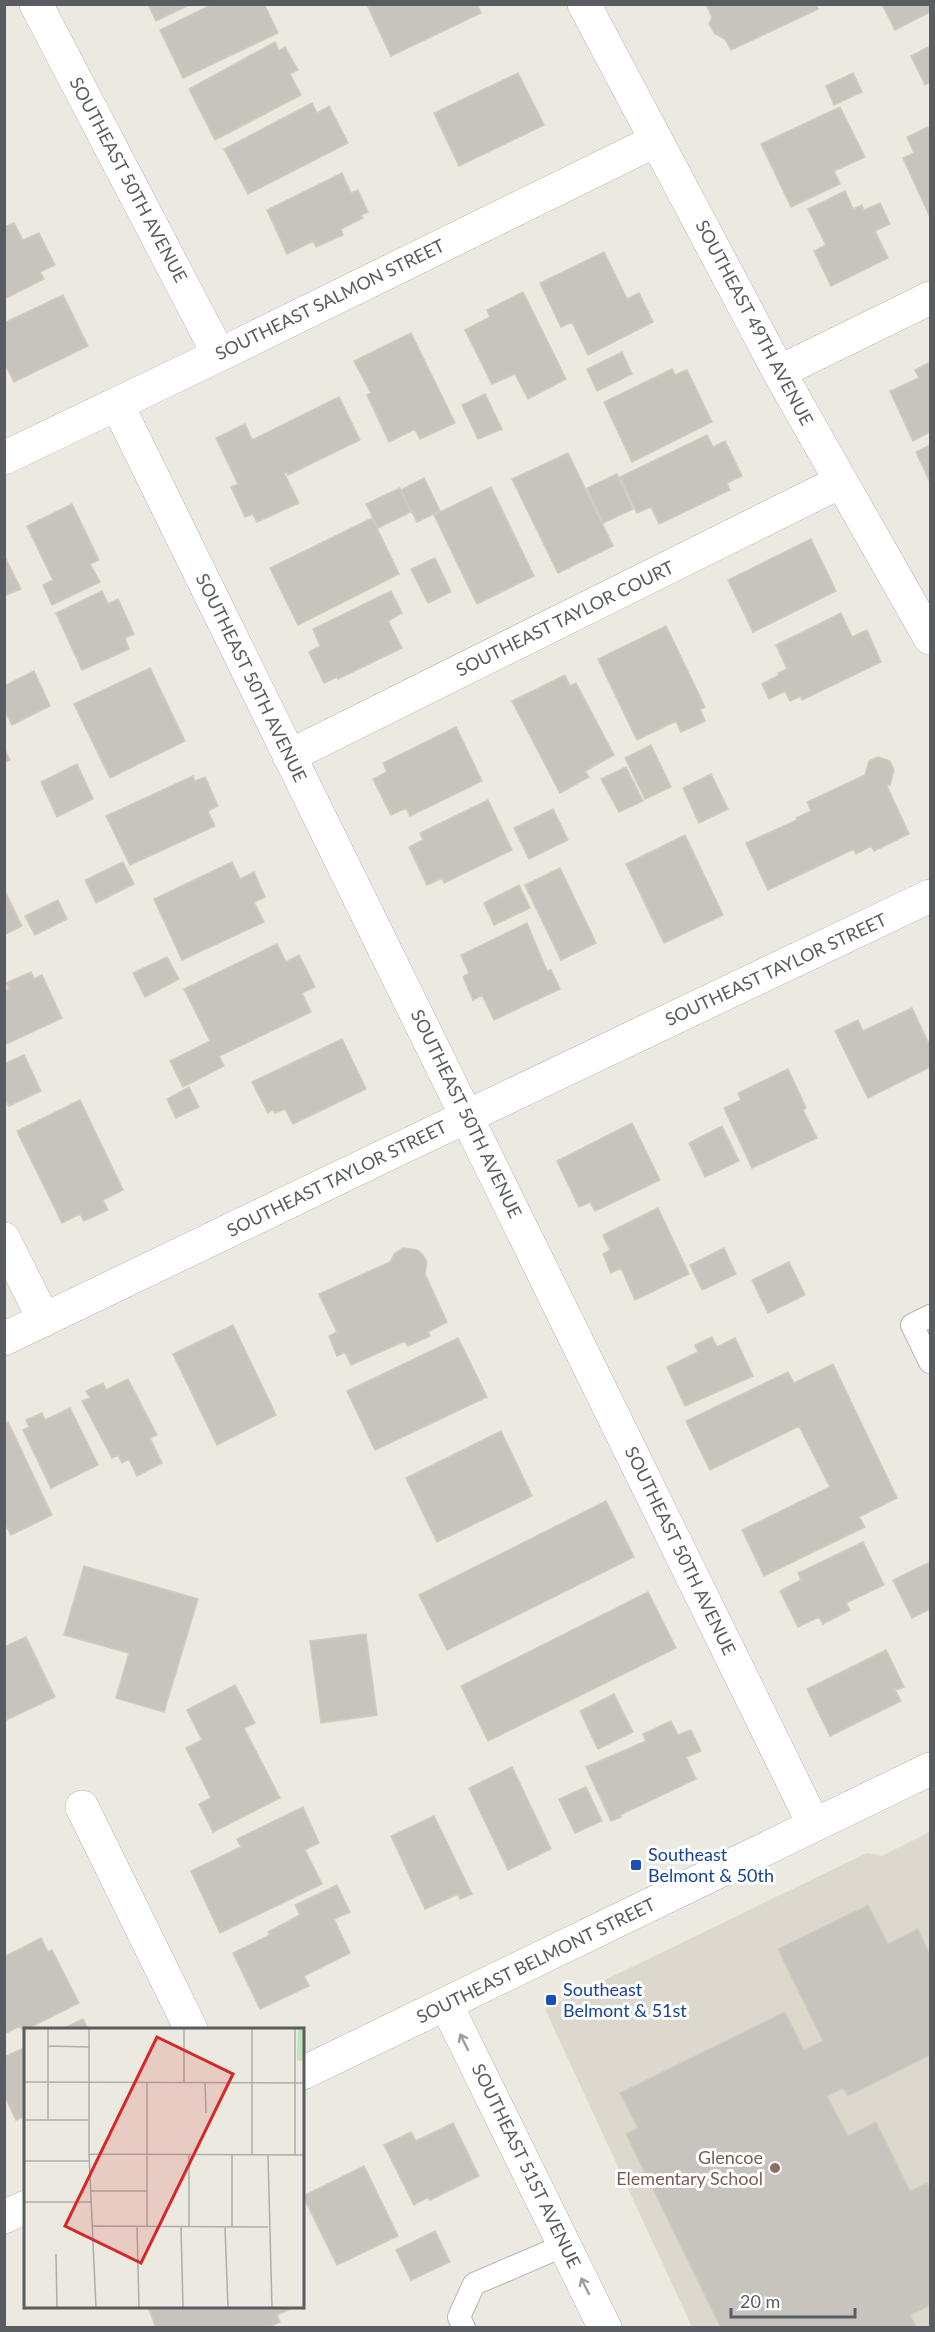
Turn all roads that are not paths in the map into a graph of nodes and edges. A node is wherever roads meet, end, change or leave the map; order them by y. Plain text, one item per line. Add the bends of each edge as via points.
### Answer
1 (36, 4) edge
2 (584, 4) edge
3 (655, 141) junction
4 (930, 298) edge
5 (219, 355) junction
6 (779, 372) junction
7 (117, 404) junction
8 (4, 458) edge
9 (840, 482) junction
10 (930, 638) edge
11 (290, 756) junction
12 (930, 896) edge
13 (468, 1116) junction
14 (4, 1239) edge
15 (930, 1316) edge
16 (44, 1320) junction
17 (4, 1340) edge
18 (930, 1362) edge
19 (930, 1769) edge
20 (82, 1807) dead end
21 (814, 1825) junction
22 (446, 2004) junction
23 (191, 2028) edge
24 (304, 2073) edge
25 (24, 2208) edge
26 (4, 2217) edge
27 (565, 2245) junction
28 (461, 2322) edge
29 (605, 2328) edge

1 - 5 street, SOUTHEAST 50TH AVENUE
2 - 3 street, SOUTHEAST 49TH AVENUE
3 - 5 street, SOUTHEAST SALMON STREET
3 - 6 street, SOUTHEAST 49TH AVENUE
4 - 6 street
5 - 7 street, SOUTHEAST SALMON STREET
6 - 9 street, SOUTHEAST 49TH AVENUE
7 - 8 street, SOUTHEAST SALMON STREET
7 - 11 street, SOUTHEAST 50TH AVENUE
9 - 10 street, SOUTHEAST 49TH AVENUE
9 - 11 street, SOUTHEAST TAYLOR COURT
11 - 13 street, SOUTHEAST 50TH AVENUE
12 - 13 street, SOUTHEAST TAYLOR STREET
13 - 16 street, SOUTHEAST TAYLOR STREET
13 - 21 street, SOUTHEAST 50TH AVENUE
14 - 16 street
15 - 18 lane via 912,1325
16 - 17 street, SOUTHEAST TAYLOR STREET
19 - 21 street, SOUTHEAST BELMONT STREET
20 - 23 street
21 - 22 street, SOUTHEAST BELMONT STREET
22 - 24 street, SOUTHEAST BELMONT STREET
27 -> 22 street, SOUTHEAST 51ST AVENUE
25 - 26 street
27 - 28 lane via 474,2284
29 -> 27 street, SOUTHEAST 51ST AVENUE

